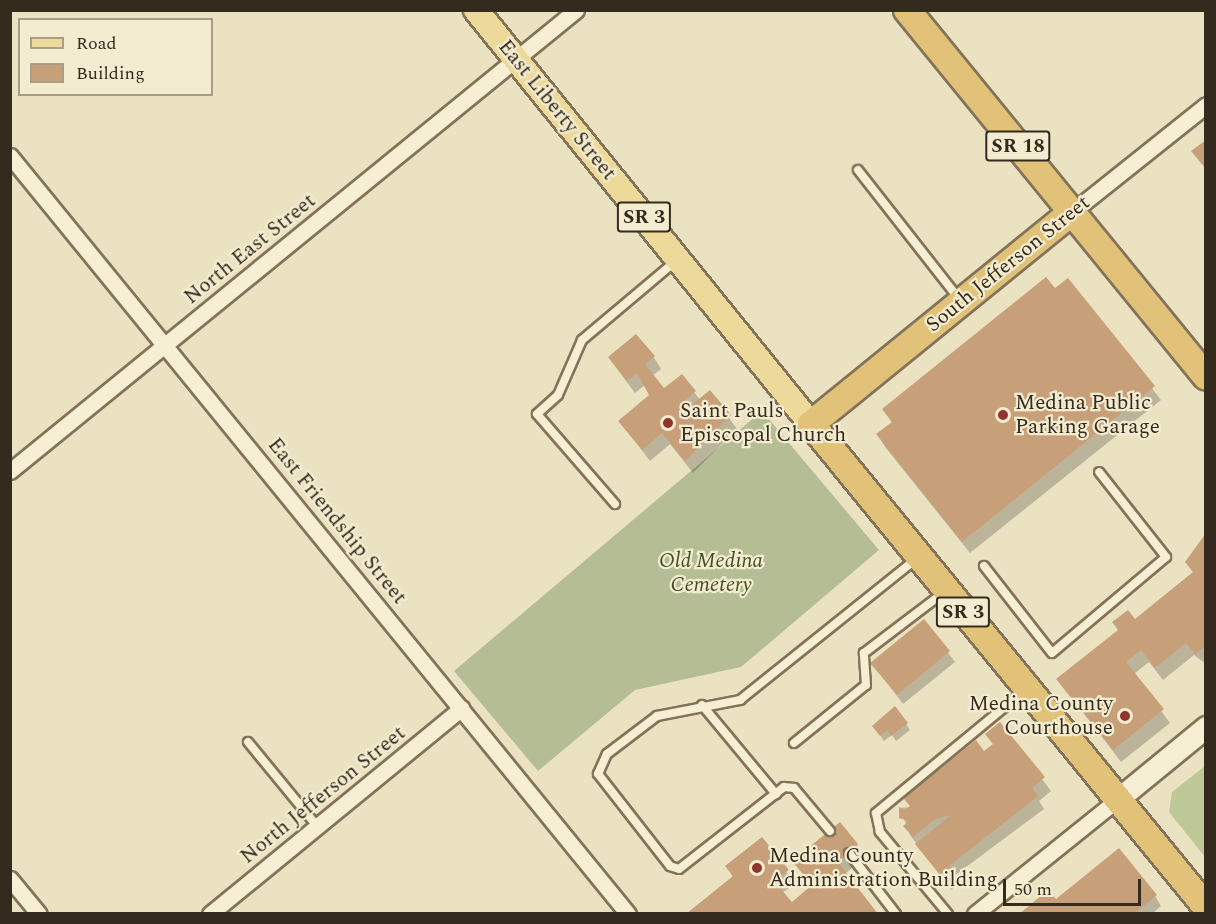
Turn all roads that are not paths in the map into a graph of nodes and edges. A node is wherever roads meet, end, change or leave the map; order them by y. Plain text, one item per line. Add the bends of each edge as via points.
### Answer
1 (476, 10) edge
2 (576, 10) edge
3 (907, 10) edge
4 (516, 60) junction
5 (1206, 105) edge
6 (10, 156) edge
7 (858, 170) dead end
8 (1072, 212) junction
9 (678, 259) junction
10 (961, 302) junction
11 (166, 344) junction
12 (1206, 376) edge
13 (811, 424) junction
14 (10, 471) edge
15 (1099, 472) dead end
16 (615, 504) dead end
17 (919, 557) junction
18 (984, 566) dead end
19 (946, 590) junction
20 (1026, 689) junction
21 (702, 705) junction
22 (462, 708) junction
23 (1206, 727) edge
24 (248, 742) dead end
25 (794, 743) dead end
26 (776, 794) junction
27 (1118, 799) junction
28 (317, 826) junction
29 (830, 831) dead end
30 (849, 853) dead end
31 (10, 879) edge
32 (1206, 907) edge
33 (39, 914) edge
34 (210, 914) edge
35 (627, 914) edge
36 (897, 914) edge
37 (948, 914) edge
38 (975, 914) edge

1 - 4 main road, East Liberty Street / SR 3
2 - 4 street, North East Street
3 - 8 highway, SR 18
4 - 9 main road, East Liberty Street / SR 3
4 - 11 street, North East Street
5 - 8 street, South Jefferson Street
6 - 11 street, East Friendship Street
7 - 10 lane
8 - 10 highway, South Jefferson Street
8 - 12 highway
9 - 13 main road, East Liberty Street / SR 3
9 - 16 lane via 582,340 558,395 537,414
10 - 13 highway, South Jefferson Street
11 - 14 street, North East Street
11 - 22 street, East Friendship Street
13 - 17 highway, East Liberty Street / SR 3
15 - 18 lane via 1166,557 1052,652
17 - 19 highway, East Liberty Street / SR 3
17 - 21 lane via 740,700
19 - 20 highway, East Liberty Street / SR 3
19 - 25 lane via 864,653 866,685
20 - 27 highway, East Liberty Street / SR 3
20 - 37 lane via 876,813 880,832
21 - 26 lane
21 - 26 lane via 642,724 607,754 598,774 670,866 688,867
22 - 28 street, North Jefferson Street
22 - 35 street, East Friendship Street
23 - 27 main road
24 - 28 lane
26 - 29 lane via 784,787 794,788
27 - 32 highway, East Liberty Street / SR 3
27 - 38 street
28 - 34 street, North Jefferson Street
30 - 36 lane
31 - 33 street

